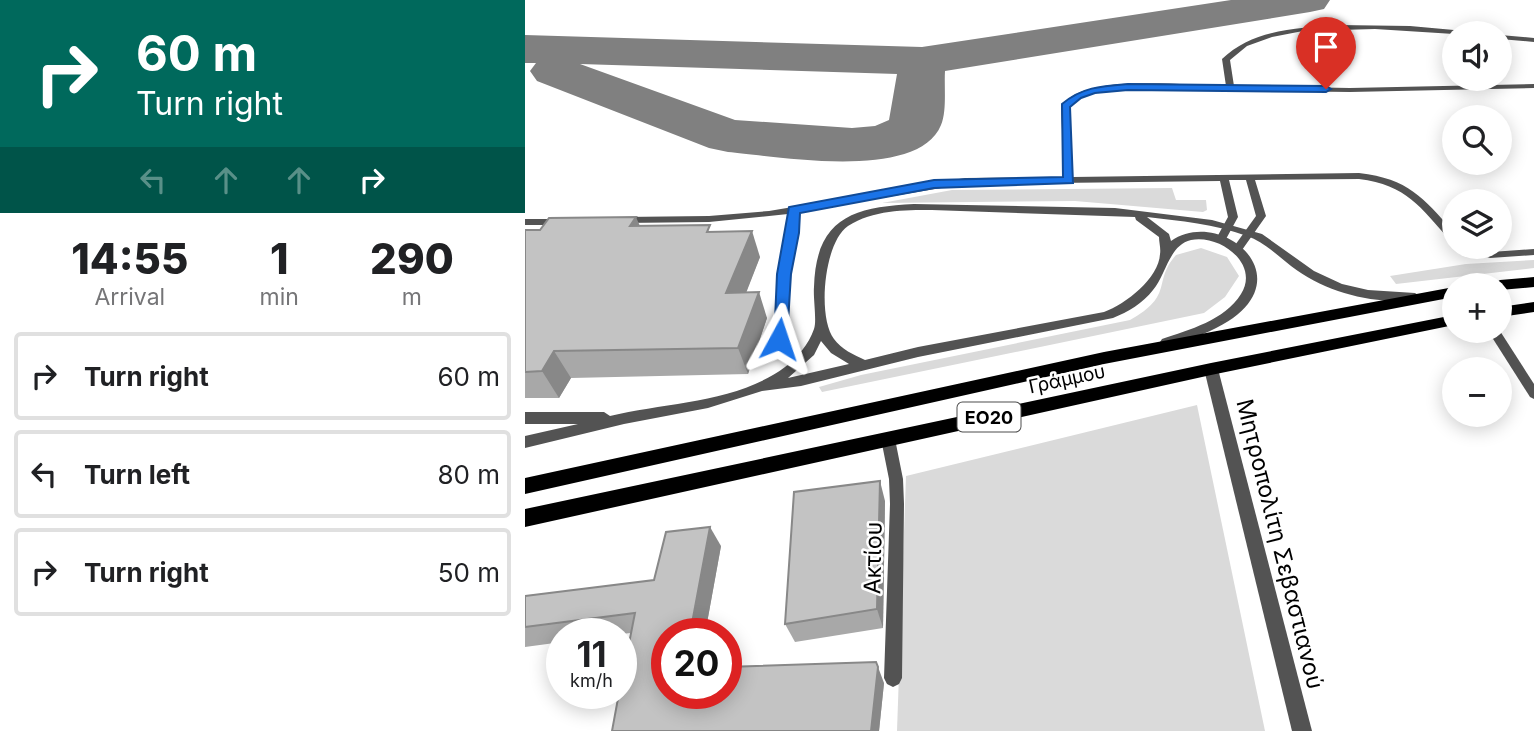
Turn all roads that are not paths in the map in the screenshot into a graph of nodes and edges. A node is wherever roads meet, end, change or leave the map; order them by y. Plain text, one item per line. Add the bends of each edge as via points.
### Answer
1 (1442, 32) edge
2 (1512, 38) edge
3 (1534, 40) edge
4 (1534, 86) edge
5 (1230, 88) junction
6 (1250, 177) junction
7 (1224, 178) junction
8 (1069, 180) junction
9 (793, 210) junction
10 (1131, 213) junction
11 (617, 220) edge
12 (577, 221) edge
13 (525, 222) edge
14 (1442, 224) edge
15 (1224, 233) junction
16 (1250, 233) junction
17 (1238, 248) junction
18 (1165, 252) junction
19 (1534, 253) edge
20 (1512, 254) edge
21 (1534, 282) edge
22 (1512, 284) edge
23 (1442, 294) edge
24 (1423, 297) junction
25 (1534, 307) edge
26 (1512, 310) edge
27 (1442, 322) edge
28 (822, 327) junction
29 (1502, 343) edge
30 (1163, 344) junction
31 (769, 357) dead end
32 (860, 364) junction
33 (1211, 369) junction
34 (762, 386) junction
35 (1534, 394) edge
36 (525, 418) edge
37 (623, 418) junction
38 (888, 439) junction
39 (525, 442) edge
40 (525, 486) edge
41 (525, 519) edge
42 (893, 678) dead end
43 (1302, 731) edge

1 - 5 lane via 1366,27 1286,31 1254,39 1226,59
2 - 3 lane
4 - 5 lane
5 - 8 lane via 1114,88 1077,96 1065,106 1064,114
6 - 7 lane
6 - 14 lane via 1380,178 1416,195
6 - 16 lane via 1262,216
7 - 8 lane
7 - 15 lane via 1233,214
8 - 9 lane via 934,184
9 - 11 lane via 709,219
9 - 31 lane via 781,330
10 - 15 street
10 - 18 street via 1165,236
10 - 28 street via 910,209 854,219 835,231 821,260
12 - 13 lane
15 - 16 street
15 - 17 street
15 - 18 street via 1187,237
16 - 17 lane
16 - 24 street via 1268,240 1303,270 1334,286 1366,296
17 - 30 street via 1252,275 1245,298 1220,321
18 - 32 street via 1150,286 1115,312
19 - 20 lane
21 - 22 main road
23 - 24 main road, Γράμμου / ΕΟ20
24 - 30 main road, Γράμμου / ΕΟ20
25 - 26 main road
27 - 33 main road, Γράμμου / ΕΟ20
28 - 32 street via 831,348
28 - 34 street via 810,354
29 - 35 lane
30 - 40 main road, Γράμμου / ΕΟ20
32 - 34 street
33 - 38 main road, Γράμμου / ΕΟ20
33 - 43 street, Μητροπολίτη Σεβαστιανού
34 - 37 street
36 - 37 street
37 - 39 street
38 - 41 main road, Γράμμου / ΕΟ20
38 - 42 lane, Ακτίου via 897,504

